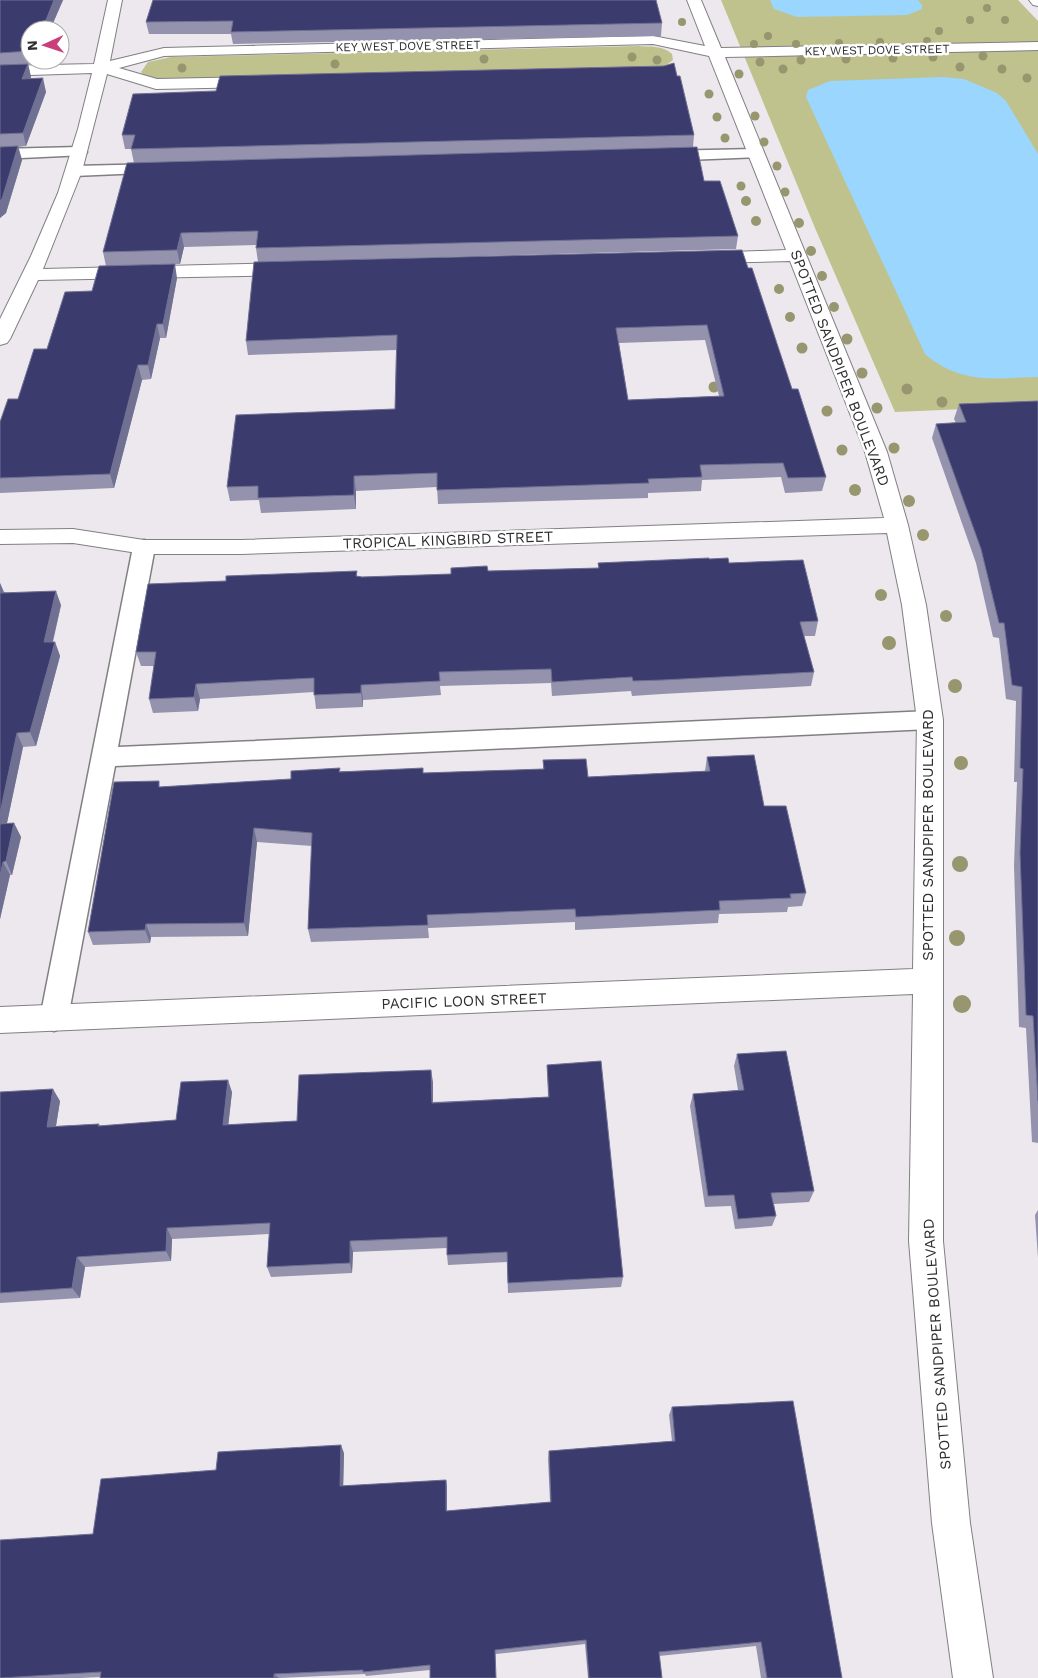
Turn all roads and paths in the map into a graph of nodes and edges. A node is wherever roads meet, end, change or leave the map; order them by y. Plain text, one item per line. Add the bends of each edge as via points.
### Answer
1 (115, 0) edge
2 (694, 0) edge
3 (1038, 46) edge
4 (715, 54) junction
5 (686, 64) dead end
6 (101, 68) junction
7 (0, 71) edge
8 (276, 81) edge
9 (79, 152) junction
10 (0, 154) edge
11 (755, 154) junction
12 (643, 157) edge
13 (177, 168) edge
14 (74, 171) junction
15 (796, 255) junction
16 (688, 258) edge
17 (311, 268) edge
18 (32, 276) junction
19 (0, 339) edge
20 (897, 525) junction
21 (0, 537) edge
22 (144, 547) junction
23 (930, 720) junction
24 (104, 757) junction
25 (928, 981) junction
26 (54, 1018) junction
27 (0, 1020) edge
28 (973, 1678) edge

1 - 6 street
2 - 4 street, SPOTTED SANDPIPER BOULEVARD
3 - 4 street, KEY WEST DOVE STREET
4 - 5 street, KEY WEST DOVE STREET
4 - 6 street, KEY WEST DOVE STREET via 653,40 164,52
4 - 11 street, SPOTTED SANDPIPER BOULEVARD
6 - 7 street, KEY WEST DOVE STREET
6 - 8 street, KEY WEST DOVE STREET via 156,84
6 - 9 street
9 - 10 lane
9 - 14 street
11 - 12 lane
11 - 15 street, SPOTTED SANDPIPER BOULEVARD
13 - 14 lane
14 - 18 street
15 - 16 street
15 - 20 street, SPOTTED SANDPIPER BOULEVARD via 876,452
17 - 18 street
18 - 19 street
20 - 22 street, TROPICAL KINGBIRD STREET via 241,547
20 - 23 street, SPOTTED SANDPIPER BOULEVARD via 914,605
21 - 22 street, TROPICAL KINGBIRD STREET via 73,536
22 - 24 lane
23 - 24 lane
23 - 25 street, SPOTTED SANDPIPER BOULEVARD
24 - 26 lane
25 - 26 street, PACIFIC LOON STREET
25 - 28 street, SPOTTED SANDPIPER BOULEVARD via 926,1241 951,1522
26 - 27 street, PACIFIC LOON STREET

